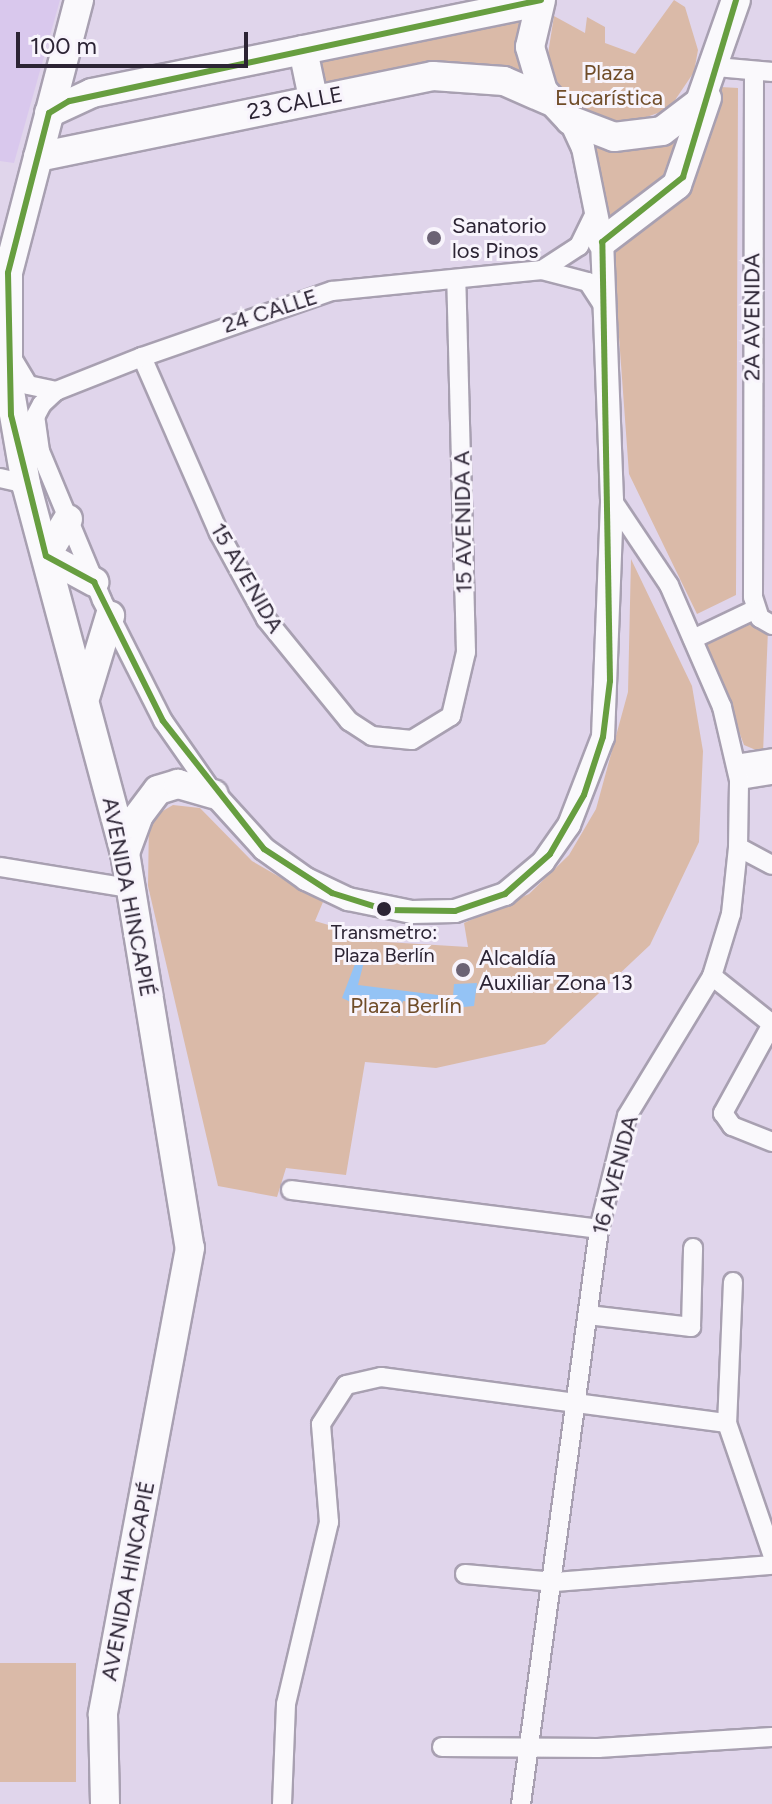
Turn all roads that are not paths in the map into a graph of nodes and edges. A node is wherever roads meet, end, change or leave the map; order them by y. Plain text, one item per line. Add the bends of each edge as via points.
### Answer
1 (79, 0) edge
2 (736, 0) edge
3 (540, 1) edge
4 (499, 6) edge
5 (303, 50) junction
6 (63, 62) junction
7 (737, 70) edge
8 (92, 93) junction
9 (313, 98) junction
10 (560, 111) junction
11 (49, 113) junction
12 (38, 157) junction
13 (595, 204) junction
14 (602, 242) junction
15 (542, 270) junction
16 (456, 279) junction
17 (606, 311) junction
18 (4, 337) junction
19 (142, 357) junction
20 (56, 391) junction
21 (13, 481) edge
22 (612, 500) junction
23 (68, 519) junction
24 (46, 556) junction
25 (94, 582) junction
26 (754, 610) junction
27 (110, 616) junction
28 (772, 625) edge
29 (693, 639) junction
30 (86, 695) junction
31 (412, 740) joint
32 (772, 758) edge
33 (737, 772) junction
34 (772, 775) edge
35 (214, 794) junction
36 (738, 847) junction
37 (125, 853) junction
38 (772, 865) edge
39 (0, 867) edge
40 (128, 888) junction
41 (712, 976) junction
42 (772, 1024) edge
43 (772, 1142) edge
44 (291, 1190) dead end
45 (599, 1229) junction
46 (693, 1248) dead end
47 (733, 1282) dead end
48 (588, 1315) junction
49 (578, 1404) junction
50 (727, 1423) junction
51 (772, 1554) edge
52 (772, 1565) edge
53 (465, 1574) dead end
54 (555, 1582) junction
55 (772, 1737) edge
56 (442, 1747) dead end
57 (532, 1749) junction
58 (103, 1795) edge
59 (282, 1804) edge
60 (521, 1804) edge

1 - 6 main road, AVENIDA HINCAPIÉ
2 - 7 main road
3 - 4 main road
3 - 10 main road via 530,47
4 - 5 main road
5 - 8 main road
5 - 9 main road
6 - 8 main road
6 - 11 main road, AVENIDA HINCAPIÉ
7 - 10 main road, 23 CALLE via 683,119 638,137 603,135
7 - 14 main road via 683,177
7 - 26 street, 2A AVENIDA
8 - 11 main road
9 - 10 main road, 23 CALLE via 433,76 504,81
9 - 12 main road, 23 CALLE
10 - 13 street
11 - 12 main road, AVENIDA HINCAPIÉ
12 - 18 main road, AVENIDA HINCAPIÉ via 8,273
13 - 14 street
13 - 15 street via 588,236
14 - 17 street
15 - 16 street, 24 CALLE
15 - 17 street, 24 CALLE via 588,282
16 - 19 street, 24 CALLE via 307,296
16 - 31 street, 15 AVENIDA A via 466,652 451,716
17 - 22 street
18 - 20 street via 28,385
18 - 21 main road, AVENIDA HINCAPIÉ
19 - 20 street, 24 CALLE
19 - 31 street, 15 AVENIDA via 219,533 266,619 349,721 372,736
20 - 23 street, 24 CALLE via 35,417
21 - 24 main road, AVENIDA HINCAPIÉ
22 - 29 street, 16 AVENIDA via 669,585
22 - 35 street via 610,681 594,766 557,844 505,894 465,909 386,910 332,893 264,849
23 - 24 main road
23 - 25 street
24 - 25 main road
24 - 30 main road, AVENIDA HINCAPIÉ
25 - 27 street
26 - 28 street
26 - 29 street
27 - 30 main road
27 - 35 street via 163,721
29 - 33 street, 16 AVENIDA via 729,727
30 - 37 main road, AVENIDA HINCAPIÉ
32 - 33 street
33 - 34 street
33 - 36 street, 16 AVENIDA
35 - 37 main road via 178,784 158,790 139,815
36 - 38 street
36 - 41 street, 16 AVENIDA via 731,914
37 - 40 main road, AVENIDA HINCAPIÉ
39 - 40 street
40 - 58 main road, AVENIDA HINCAPIÉ via 190,1248 110,1672
41 - 42 street
41 - 45 street, 16 AVENIDA via 627,1116
42 - 43 street via 723,1113 732,1126
44 - 45 street
45 - 48 street, 16 AVENIDA
46 - 48 street via 691,1327
47 - 50 street
48 - 49 street, 16 AVENIDA
49 - 50 street
49 - 54 street, 16 AVENIDA
49 - 59 street via 381,1377 346,1385 321,1424 329,1522 286,1704
50 - 51 street
52 - 54 street
53 - 54 street
54 - 57 street, 16 AVENIDA
55 - 57 street
56 - 57 street
57 - 60 street, 16 AVENIDA

